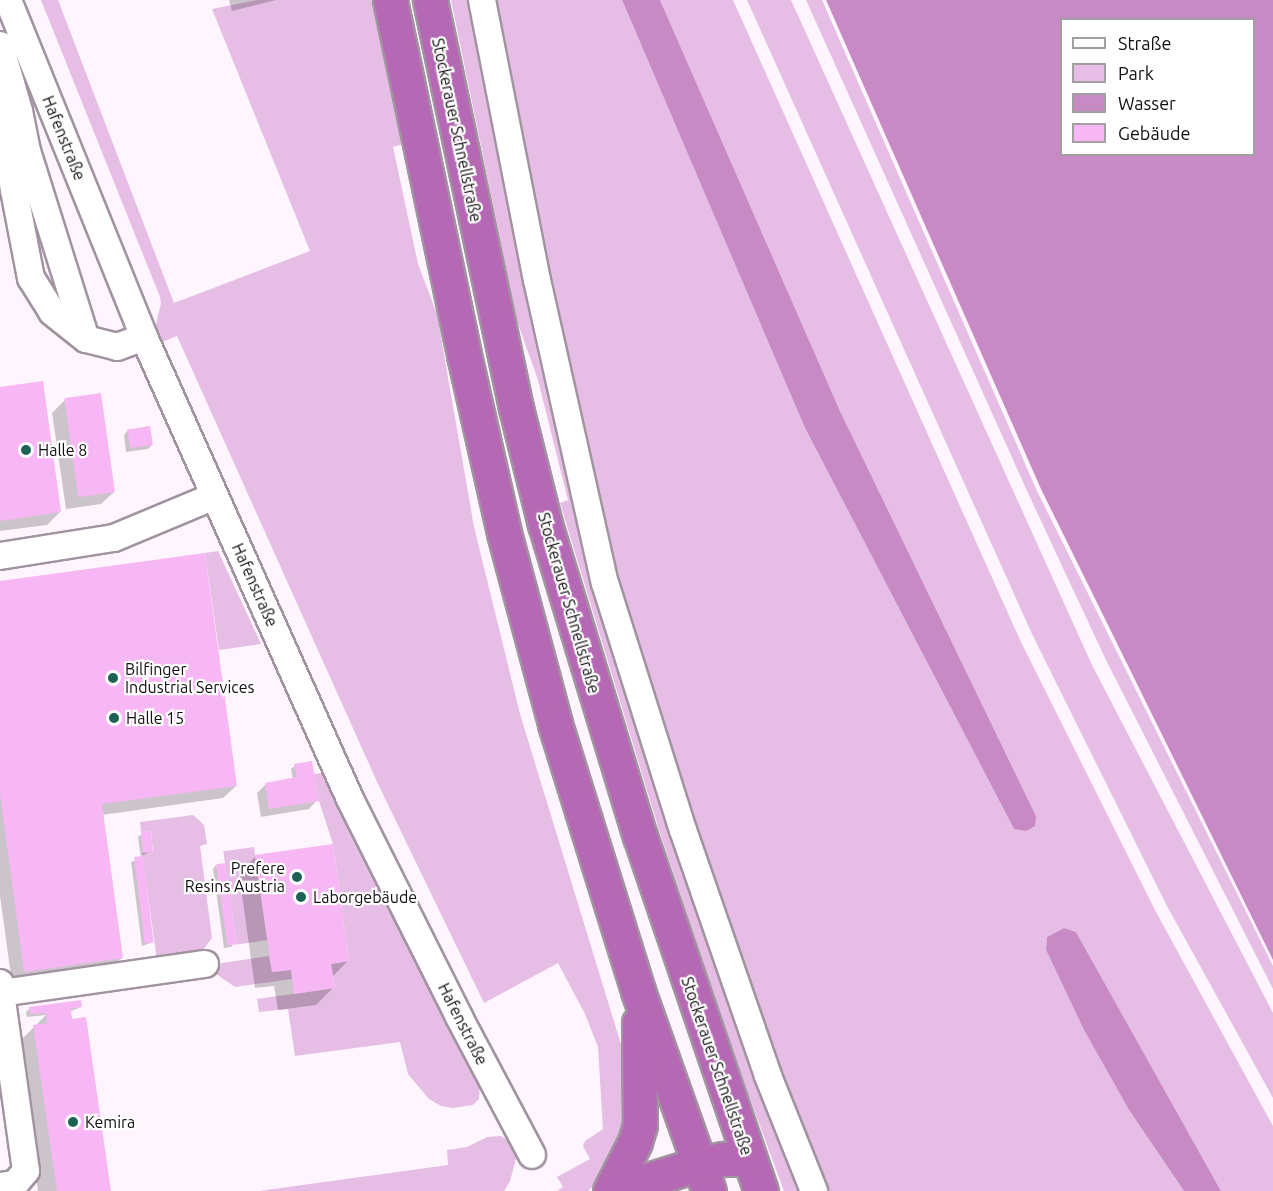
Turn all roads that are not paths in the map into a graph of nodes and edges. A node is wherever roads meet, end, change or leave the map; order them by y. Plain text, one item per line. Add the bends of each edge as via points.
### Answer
1 (8, 0) edge
2 (390, 0) edge
3 (430, 0) edge
4 (482, 0) edge
5 (0, 45) edge
6 (0, 101) edge
7 (144, 337) junction
8 (86, 339) junction
9 (215, 496) junction
10 (0, 556) edge
11 (205, 963) dead end
12 (1, 988) edge
13 (639, 991) junction
14 (532, 1155) dead end
15 (749, 1159) junction
16 (704, 1183) edge
17 (0, 1186) edge
18 (612, 1191) edge
19 (760, 1191) edge
20 (814, 1191) edge

1 - 7 street, Hafenstraße
2 - 13 highway via 504,533 555,724
3 - 15 highway, Stockerauer Schnellstraße via 516,408 545,524 640,836
4 - 20 street via 537,280 605,583 683,830 768,1076
5 - 8 street via 27,151
6 - 8 street via 31,278 52,312
7 - 8 street via 117,347
7 - 9 street, Hafenstraße
9 - 10 street via 114,538
9 - 14 street, Hafenstraße via 350,799
11 - 12 street
12 - 17 street via 26,1171 15,1184
13 - 16 highway
13 - 18 highway via 640,1125
15 - 16 highway via 723,1159
15 - 19 highway, Stockerauer Schnellstraße
16 - 18 highway

